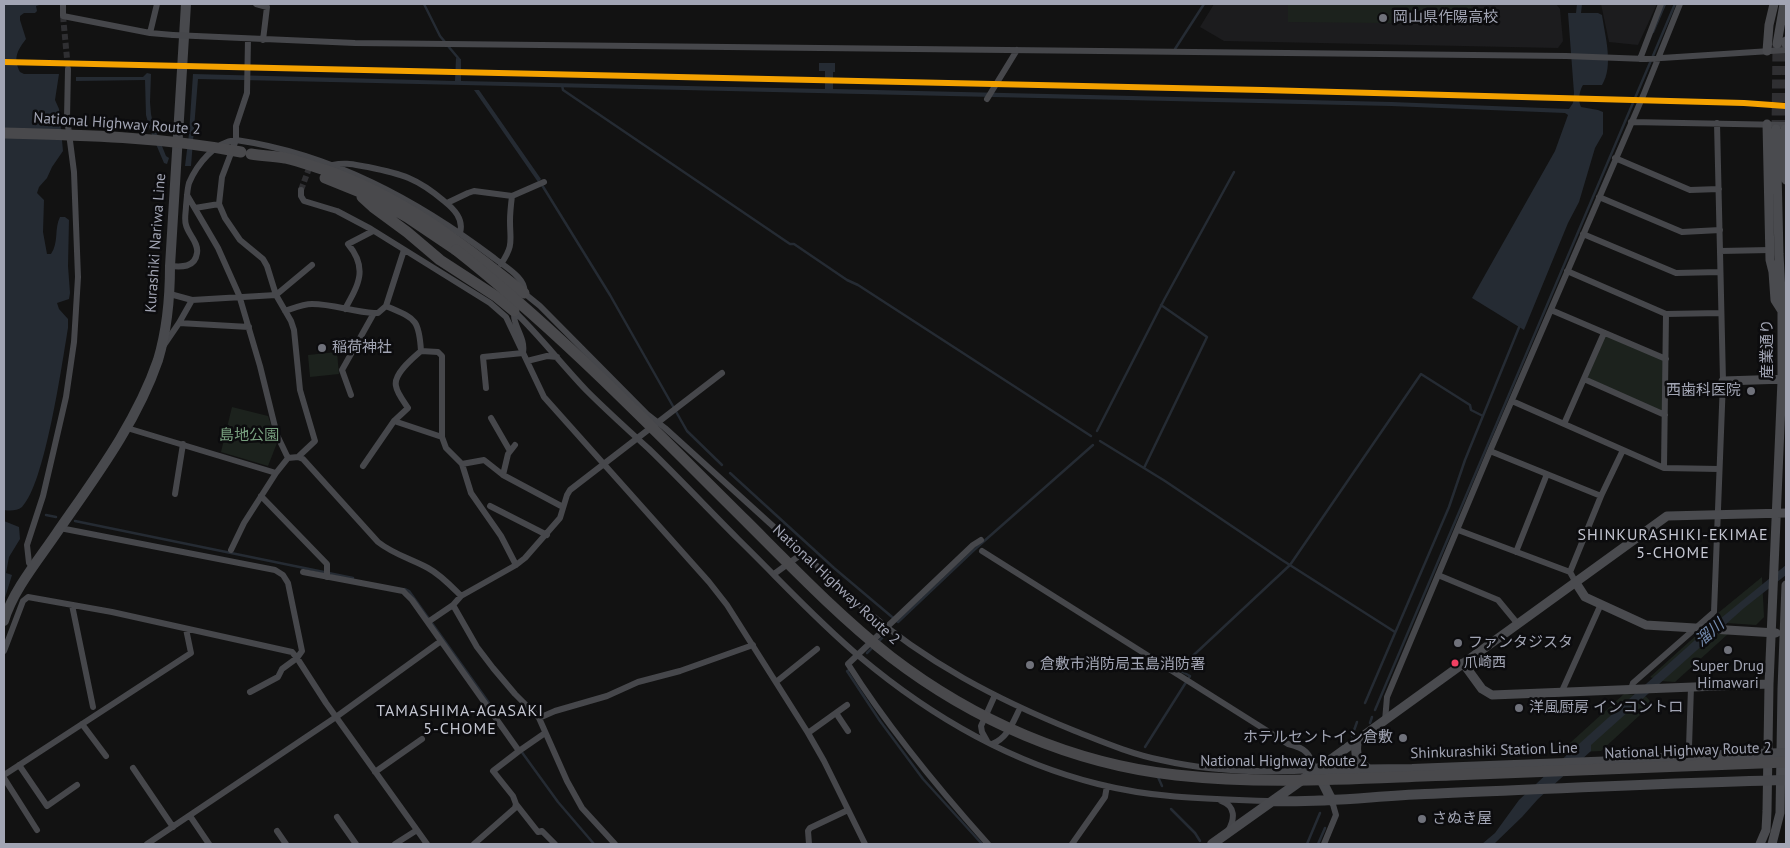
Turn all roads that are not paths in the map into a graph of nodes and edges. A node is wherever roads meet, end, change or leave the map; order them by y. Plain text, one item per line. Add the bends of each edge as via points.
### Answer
1 (63, 4) edge
2 (157, 4) edge
3 (186, 4) edge
4 (256, 4) edge
5 (1661, 4) edge
6 (1680, 4) edge
7 (1774, 4) edge
8 (1784, 4) edge
9 (150, 33) junction
10 (248, 39) junction
11 (263, 40) junction
12 (1783, 43) tunnel mouth
13 (1017, 50) junction
14 (1786, 50) edge
15 (1766, 51) junction
16 (1643, 59) junction
17 (1658, 59) junction
18 (68, 68) tunnel mouth
19 (989, 96) dead end
20 (1631, 122) junction
21 (1718, 124) junction
22 (1767, 124) junction
23 (1782, 128) edge
24 (4, 133) edge
25 (236, 140) junction
26 (246, 153) junction
27 (1615, 158) junction
28 (332, 165) junction
29 (1786, 180) edge
30 (542, 183) dead end
31 (1718, 188) junction
32 (300, 190) dead end
33 (356, 190) junction
34 (187, 195) junction
35 (512, 196) junction
36 (1599, 197) junction
37 (447, 203) junction
38 (219, 204) junction
39 (195, 208) junction
40 (1720, 230) junction
41 (373, 231) junction
42 (460, 233) junction
43 (1583, 234) junction
44 (404, 250) junction
45 (1770, 250) junction
46 (1720, 251) junction
47 (501, 264) junction
48 (170, 266) junction
49 (312, 266) dead end
50 (1567, 271) junction
51 (1720, 272) junction
52 (524, 293) junction
53 (170, 294) junction
54 (276, 295) junction
55 (240, 298) junction
56 (192, 300) junction
57 (386, 306) junction
58 (345, 309) junction
59 (1551, 310) junction
60 (285, 311) junction
61 (514, 311) junction
62 (1782, 312) junction
63 (374, 313) junction
64 (1722, 313) junction
65 (1666, 314) junction
66 (179, 323) junction
67 (249, 327) junction
68 (1604, 333) junction
69 (421, 351) junction
70 (160, 352) junction
71 (523, 353) junction
72 (557, 357) junction
73 (1666, 359) junction
74 (527, 360) junction
75 (722, 372) dead end
76 (1584, 378) junction
77 (1784, 379) edge
78 (1723, 381) junction
79 (486, 388) dead end
80 (351, 395) dead end
81 (1512, 401) junction
82 (1665, 415) junction
83 (491, 418) dead end
84 (394, 421) junction
85 (658, 423) junction
86 (1564, 424) junction
87 (127, 428) junction
88 (442, 437) junction
89 (637, 438) junction
90 (183, 444) junction
91 (515, 445) dead end
92 (1623, 450) junction
93 (510, 451) junction
94 (1490, 451) junction
95 (298, 457) junction
96 (288, 458) junction
97 (462, 464) junction
98 (604, 465) junction
99 (363, 466) dead end
100 (1664, 468) junction
101 (1719, 469) junction
102 (276, 473) junction
103 (1547, 474) junction
104 (503, 475) junction
105 (175, 494) dead end
106 (261, 496) junction
107 (1601, 496) junction
108 (490, 506) dead end
109 (563, 507) junction
110 (1776, 513) junction
111 (1786, 513) edge
112 (1718, 514) junction
113 (60, 528) junction
114 (1458, 530) junction
115 (547, 534) junction
116 (981, 540) dead end
117 (231, 550) dead end
118 (982, 551) dead end
119 (1516, 552) junction
120 (803, 553) junction
121 (516, 565) junction
122 (33, 568) junction
123 (303, 572) dead end
124 (1570, 572) junction
125 (327, 574) junction
126 (774, 574) junction
127 (1438, 575) junction
128 (1576, 582) junction
129 (1786, 585) edge
130 (461, 596) junction
131 (1601, 604) junction
132 (72, 605) junction
133 (453, 605) junction
134 (4, 621) edge
135 (429, 621) junction
136 (1518, 623) junction
137 (886, 628) junction
138 (1701, 628) junction
139 (186, 629) junction
140 (1771, 633) junction
141 (1785, 634) edge
142 (441, 641) junction
143 (753, 645) junction
144 (817, 649) dead end
145 (4, 650) edge
146 (858, 656) junction
147 (297, 658) junction
148 (1463, 663) junction
149 (776, 682) junction
150 (1769, 684) junction
151 (1691, 687) junction
152 (1631, 689) junction
153 (1562, 691) junction
154 (250, 692) dead end
155 (995, 695) junction
156 (846, 705) dead end
157 (93, 707) dead end
158 (1020, 708) junction
159 (836, 713) junction
160 (336, 717) junction
161 (539, 718) junction
162 (1385, 720) junction
163 (82, 724) junction
164 (848, 731) dead end
165 (546, 733) junction
166 (808, 733) junction
167 (422, 739) dead end
168 (1357, 741) junction
169 (990, 743) junction
170 (519, 751) junction
171 (1767, 753) junction
172 (106, 756) dead end
173 (1684, 756) junction
174 (1784, 756) edge
175 (1584, 762) junction
176 (19, 765) junction
177 (133, 768) dead end
178 (1316, 770) junction
179 (1371, 770) junction
180 (1403, 770) junction
181 (375, 772) junction
182 (4, 777) edge
183 (1768, 780) junction
184 (1784, 780) edge
185 (1670, 783) junction
186 (77, 785) dead end
187 (1107, 786) junction
188 (1583, 787) junction
189 (1403, 795) junction
190 (1221, 800) junction
191 (1273, 801) junction
192 (1332, 801) junction
193 (516, 804) junction
194 (848, 810) junction
195 (190, 816) junction
196 (337, 817) dead end
197 (173, 827) junction
198 (37, 830) dead end
199 (417, 830) junction
200 (277, 831) dead end
201 (1226, 834) junction
202 (150, 844) edge
203 (209, 844) edge
204 (286, 844) edge
205 (356, 844) edge
206 (395, 844) edge
207 (427, 844) edge
208 (474, 844) edge
209 (555, 844) edge
210 (615, 844) edge
211 (809, 844) edge
212 (865, 844) edge
213 (988, 844) edge
214 (1072, 844) edge
215 (1212, 844) edge
216 (1324, 844) edge
217 (1760, 844) edge
218 (1772, 844) edge

1 - 9 street via 63,16
2 - 9 street
3 - 48 main road, Kurashiki Nariwa Line
4 - 11 street via 267,7
5 - 16 street
6 - 17 street
7 - 15 street
8 - 12 street
9 - 10 street, bridge
10 - 11 street
10 - 25 street via 247,93 236,126
11 - 13 street
13 - 16 street
13 - 19 street
14 - 15 street
15 - 17 street
16 - 17 street
17 - 20 street
18 - 122 street via 67,118 74,172 78,276 74,342 54,449 27,545 29,563
20 - 21 street
20 - 27 street
21 - 22 street
21 - 31 street
22 - 23 street
22 - 45 street
23 - 29 street
23 - 62 street, 産業通り via 1779,254
24 - 26 highway, National Highway Route 2, bridge via 164,140
25 - 28 street
25 - 34 street via 210,152 196,170
25 - 38 street via 222,177
26 - 33 highway, National Highway Route 2
26 - 52 highway via 286,158 346,178 386,196 437,225
27 - 31 street via 1690,190
27 - 36 street
28 - 37 street via 344,162 399,173 424,184
28 - 42 street via 398,195
30 - 35 street
31 - 40 street
32 - 41 street via 304,201 337,212
33 - 61 highway via 440,260
33 - 174 highway, National Highway Route 2, bridge via 407,217 504,288 870,640 956,701 1049,745 1119,766 1234,780 1403,776
34 - 39 street
34 - 48 street via 186,225 198,253 195,260 184,268
35 - 37 street via 474,191
35 - 47 street via 512,236 508,254
36 - 40 street via 1682,232
36 - 43 street
37 - 42 street via 460,220
38 - 39 street
38 - 54 street via 240,240 263,259
39 - 55 street via 218,248
40 - 46 street
41 - 44 street
41 - 58 street via 348,244 361,268 356,288
42 - 47 street
43 - 50 street
43 - 51 street via 1676,273
44 - 57 street
44 - 71 street via 496,308 506,318
45 - 46 street
45 - 62 street via 1774,300
46 - 51 street
47 - 52 street via 520,278
48 - 53 main road, Kurashiki Nariwa Line
49 - 54 street
50 - 59 street
50 - 65 street
51 - 64 street
52 - 61 street
52 - 85 street
53 - 56 street
53 - 70 main road, Kurashiki Nariwa Line
54 - 55 street
54 - 60 street
55 - 56 street
55 - 67 street
56 - 66 street
57 - 63 street
57 - 69 street via 415,321 419,327
58 - 60 street via 312,304
58 - 63 street
59 - 68 street
59 - 81 street
60 - 95 street via 294,330 300,390 315,441
61 - 71 street via 523,341
61 - 72 street
62 - 77 street, 産業通り
63 - 80 street via 342,370
64 - 65 street
64 - 78 street
65 - 73 street
66 - 67 street
66 - 70 street
67 - 96 street via 277,435
68 - 73 street
68 - 76 street
69 - 84 street via 397,377 396,386 408,408
69 - 88 street via 438,352 442,356
70 - 87 main road, Kurashiki Nariwa Line
71 - 74 street
71 - 79 street via 484,358
72 - 74 street
72 - 89 street via 588,392
73 - 82 street
74 - 98 street via 544,397
75 - 85 street
76 - 82 street
76 - 86 street
77 - 78 street
77 - 110 street, 産業通り
78 - 101 street
81 - 86 street
81 - 94 street
82 - 100 street
83 - 93 street
84 - 88 street
84 - 99 street
85 - 89 street
85 - 120 street
86 - 92 street
87 - 90 street
87 - 113 main road, Kurashiki Nariwa Line
88 - 97 street via 446,448
89 - 98 street
89 - 126 street
90 - 102 street
90 - 105 street
91 - 93 street
92 - 100 street
92 - 107 street
93 - 104 street
94 - 103 street
94 - 114 street
95 - 96 street
95 - 130 street via 378,542 429,569
96 - 102 street
97 - 104 street via 484,460
97 - 121 street via 471,493 501,536
98 - 109 street via 570,490
98 - 143 street via 709,582
100 - 101 street
101 - 112 street
102 - 106 street
103 - 107 street
103 - 119 street
104 - 109 street
106 - 117 street
106 - 125 street via 327,564
107 - 124 street
108 - 115 street
109 - 115 street via 560,518
110 - 111 street
110 - 112 street
110 - 140 street, 産業通り
112 - 128 street via 1667,516
112 - 138 street via 1714,612
113 - 122 main road, Kurashiki Nariwa Line
113 - 147 street via 275,570 288,583 302,651
114 - 119 street
114 - 127 street
115 - 121 street
116 - 137 street
118 - 178 street via 1288,744 1299,746 1308,753
119 - 124 street
120 - 126 street
120 - 137 street
121 - 130 street
122 - 134 main road, Kurashiki Nariwa Line
123 - 125 street
124 - 128 street
125 - 135 street via 408,594
126 - 146 street
127 - 136 street via 1498,600
127 - 162 street via 1387,697
128 - 131 street via 1585,597
128 - 136 street
129 - 141 street
130 - 133 street
131 - 138 street via 1646,625
131 - 153 street
132 - 139 street
132 - 145 street via 25,598
132 - 157 street
133 - 135 street
133 - 161 street via 477,647
135 - 142 street
136 - 148 street
137 - 146 street
137 - 155 street via 942,667
138 - 140 street
138 - 152 street via 1634,683
139 - 147 street via 292,652
139 - 163 street via 191,653
140 - 141 street
140 - 150 street
141 - 174 street
142 - 160 street
142 - 170 street
143 - 149 street
143 - 161 street
144 - 149 street
146 - 169 street via 906,695
146 - 213 street via 848,664 871,701 922,769
147 - 154 street via 278,676
147 - 160 street
148 - 153 street via 1482,689 1492,695
148 - 162 street
149 - 166 street
150 - 151 street
150 - 171 street
151 - 152 street
151 - 173 street via 1689,747
152 - 153 street
155 - 158 street
155 - 169 street via 981,726
156 - 159 street
158 - 169 street via 1006,736 1000,742
158 - 178 street via 1117,748 1163,761 1220,768
159 - 164 street
159 - 166 street
160 - 181 street
160 - 195 street
161 - 165 street
162 - 168 street
163 - 172 street
163 - 176 street
165 - 170 street
165 - 210 street via 566,781 582,808
166 - 194 street
167 - 181 street
168 - 178 street
168 - 179 main road via 1356,757
169 - 187 street via 1049,768
170 - 193 street via 494,771
171 - 173 main road, Shinkurashiki Station Line
171 - 174 main road, Shinkurashiki Station Line
171 - 183 street
173 - 175 main road, Shinkurashiki Station Line
173 - 185 main road
174 - 184 street
175 - 180 main road, Shinkurashiki Station Line
175 - 188 main road
176 - 182 street
176 - 186 street via 46,806
177 - 197 street
178 - 179 main road, Shinkurashiki Station Line
178 - 191 main road
178 - 192 main road
179 - 180 main road, Shinkurashiki Station Line
180 - 189 main road
181 - 199 street
182 - 198 street
183 - 184 main road
183 - 185 main road
183 - 217 street via 1766,830
184 - 218 street
185 - 188 main road
187 - 190 street via 1168,797
187 - 214 street via 1105,796
188 - 189 main road
189 - 192 main road
190 - 191 street
190 - 201 street via 1234,815
191 - 192 main road
191 - 201 main road
192 - 216 street via 1336,815
193 - 208 street
193 - 209 street via 538,832 542,831
194 - 211 street via 810,828
194 - 212 street
195 - 197 street
195 - 203 street
196 - 205 street
197 - 202 street
199 - 206 street
199 - 207 street
200 - 204 street
201 - 215 main road

